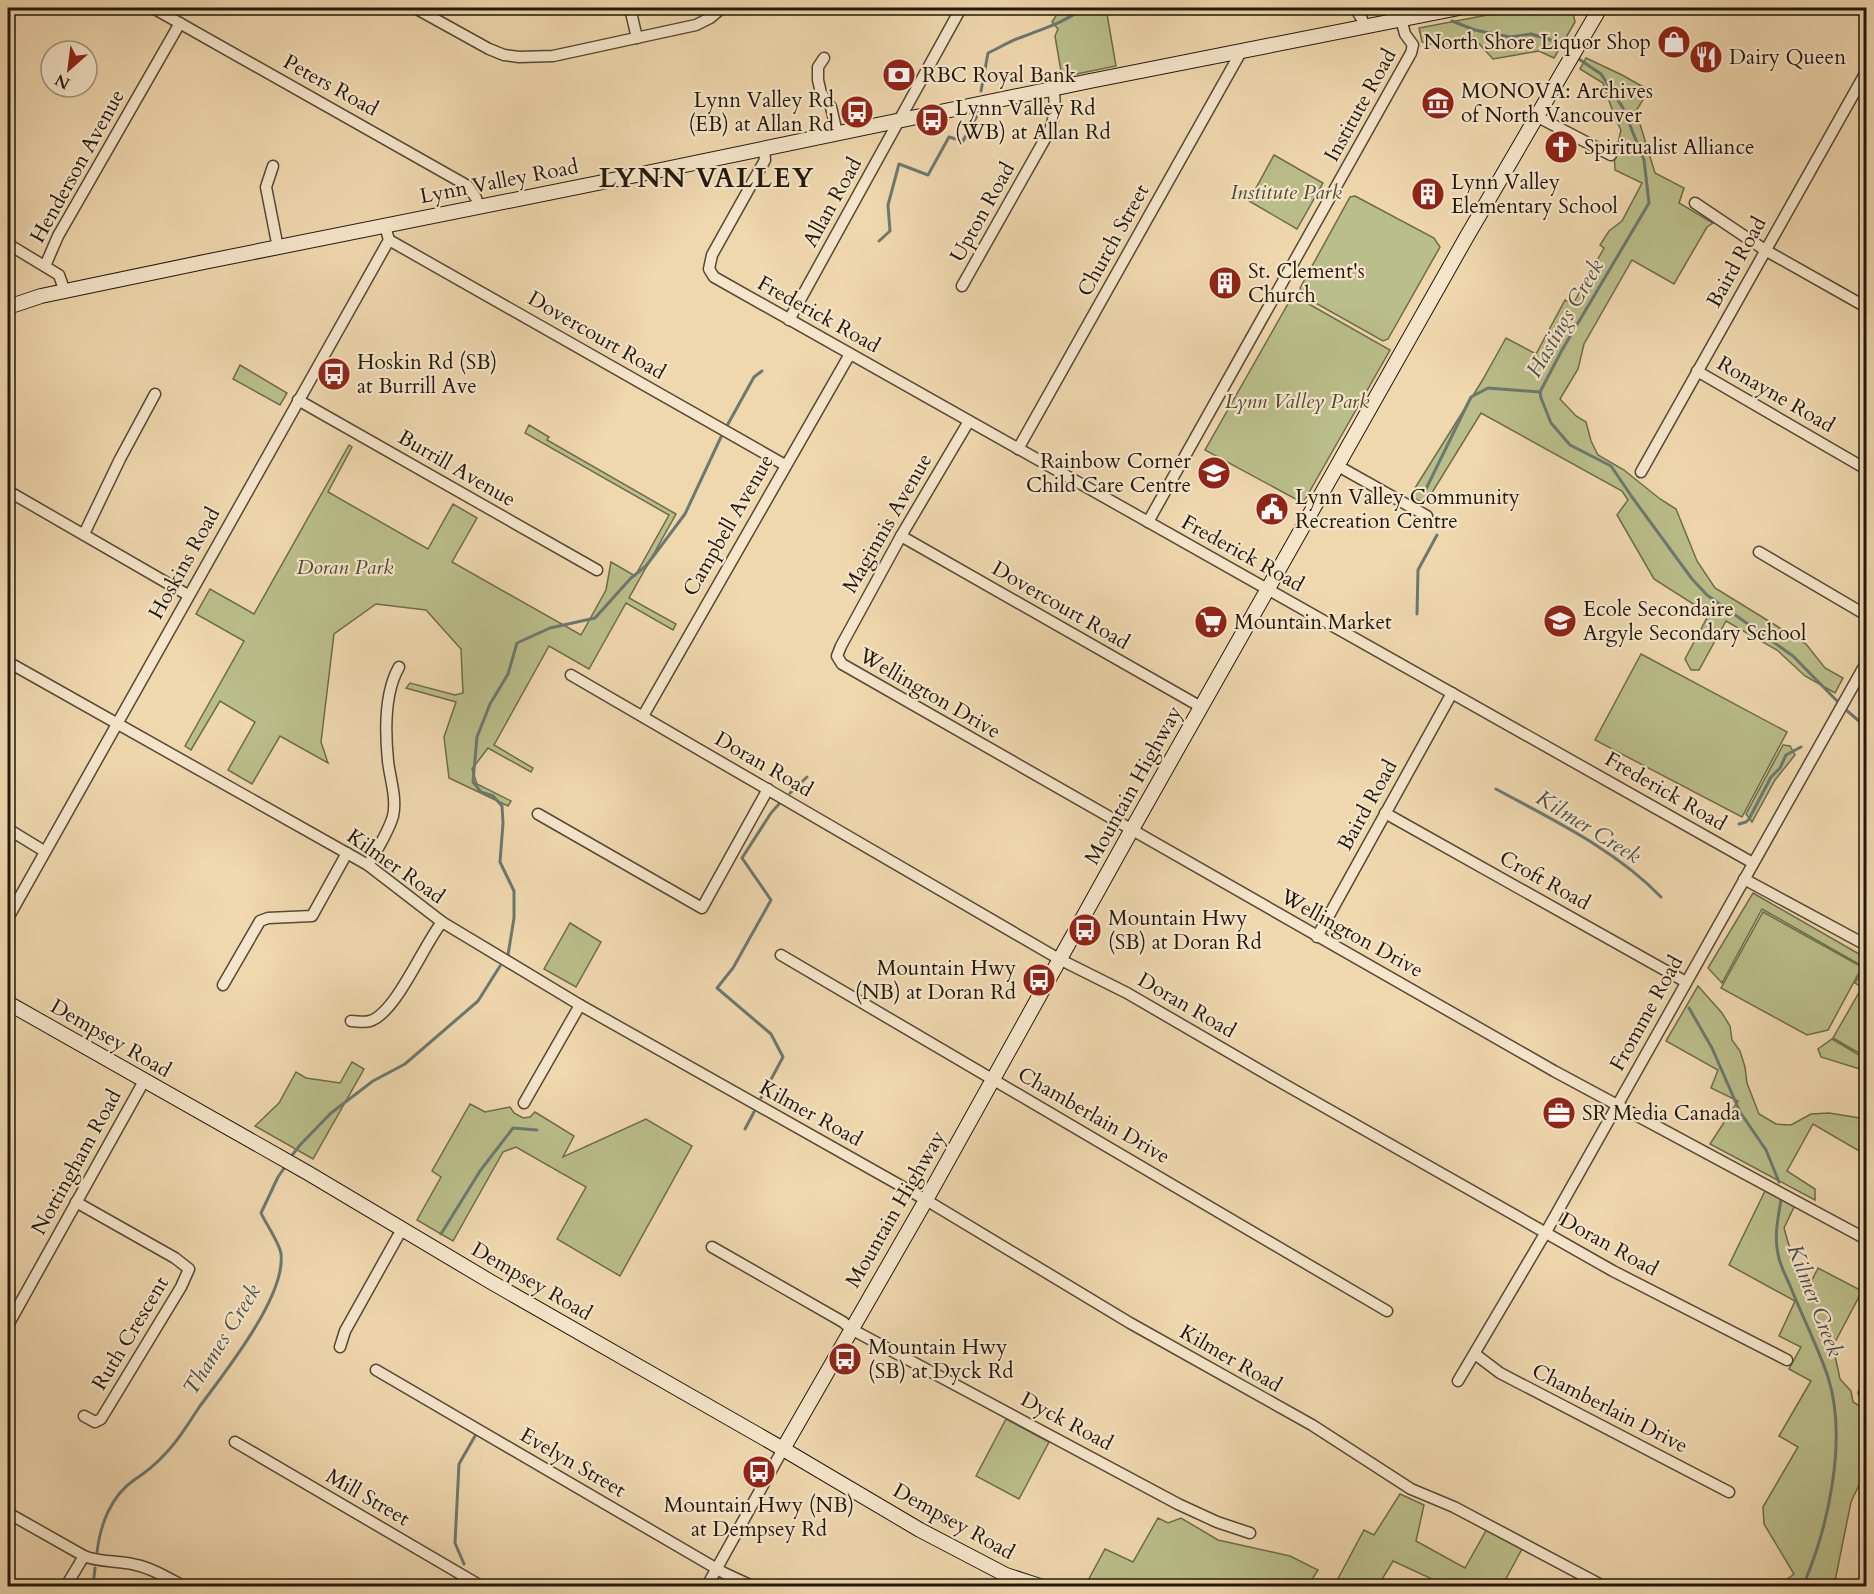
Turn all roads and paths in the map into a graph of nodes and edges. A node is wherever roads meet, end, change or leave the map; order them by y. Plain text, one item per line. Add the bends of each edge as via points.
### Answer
1 (11, 8) edge
2 (153, 8) edge
3 (415, 8) edge
4 (630, 8) edge
5 (722, 8) edge
6 (1355, 8) edge
7 (1459, 8) edge
8 (1600, 8) edge
9 (958, 9) edge
10 (8, 14) edge
11 (1401, 19) junction
12 (180, 22) junction
13 (1364, 26) junction
14 (637, 38) junction
15 (1242, 50) junction
16 (824, 58) dead end
17 (1866, 72) edge
18 (1053, 89) junction
19 (1536, 116) junction
20 (899, 121) junction
21 (837, 133) junction
22 (764, 149) junction
23 (1611, 155) dead end
24 (273, 166) dead end
25 (1695, 203) dead end
26 (478, 207) junction
27 (387, 233) junction
28 (8, 244) edge
29 (278, 248) junction
30 (1765, 250) junction
31 (45, 266) junction
32 (962, 286) dead end
33 (65, 292) junction
34 (8, 307) edge
35 (1866, 307) edge
36 (789, 320) junction
37 (850, 354) junction
38 (1697, 371) junction
39 (155, 394) dead end
40 (298, 400) junction
41 (969, 421) junction
42 (1018, 449) junction
43 (785, 465) junction
44 (1338, 465) junction
45 (1866, 469) edge
46 (1641, 472) dead end
47 (8, 491) edge
48 (1427, 516) dead end
49 (1148, 522) junction
50 (84, 534) junction
51 (901, 536) junction
52 (1759, 552) dead end
53 (597, 570) dead end
54 (1268, 589) junction
55 (189, 595) junction
56 (1866, 615) edge
57 (841, 646) joint
58 (8, 662) edge
59 (1866, 663) edge
60 (399, 667) dead end
61 (571, 675) dead end
62 (1452, 693) junction
63 (1202, 707) junction
64 (643, 716) junction
65 (116, 724) junction
66 (768, 789) junction
67 (1384, 813) junction
68 (538, 814) dead end
69 (8, 829) edge
70 (1131, 831) junction
71 (44, 851) junction
72 (347, 854) junction
73 (1753, 863) junction
74 (368, 865) junction
75 (1744, 879) junction
76 (8, 918) edge
77 (442, 922) junction
78 (1317, 937) junction
79 (1866, 945) edge
80 (781, 955) dead end
81 (1059, 959) junction
82 (1686, 982) junction
83 (223, 985) dead end
84 (8, 1003) edge
85 (580, 1005) junction
86 (351, 1021) dead end
87 (992, 1078) junction
88 (144, 1081) junction
89 (524, 1103) dead end
90 (1617, 1105) junction
91 (926, 1200) junction
92 (76, 1202) junction
93 (402, 1229) junction
94 (1546, 1232) junction
95 (1866, 1239) edge
96 (712, 1247) dead end
97 (1387, 1311) dead end
98 (8, 1325) edge
99 (851, 1329) junction
100 (340, 1347) dead end
101 (1475, 1354) junction
102 (1787, 1360) dead end
103 (376, 1370) dead end
104 (1458, 1381) dead end
105 (84, 1416) dead end
106 (235, 1442) dead end
107 (783, 1449) junction
108 (1729, 1492) dead end
109 (8, 1513) edge
110 (1250, 1533) dead end
111 (84, 1556) junction
112 (717, 1569) junction
113 (66, 1587) edge
114 (183, 1587) edge
115 (481, 1587) edge
116 (707, 1587) edge
117 (752, 1587) edge
118 (1040, 1587) edge
119 (1603, 1587) edge

1 - 10 street
2 - 12 street, Peters Road
3 - 14 street via 489,49 519,57 553,56
4 - 14 street
5 - 14 street via 703,22
6 - 13 street
7 - 11 street, Lynn Valley Road
8 - 19 street, Mountain Highway
9 - 20 street, Allan Road
11 - 13 street, Lynn Valley Road
11 - 49 street, Institute Road via 1413,45 1411,53
12 - 26 street, Peters Road via 468,186
12 - 31 street, Henderson Avenue via 58,236
13 - 15 street, Lynn Valley Road
15 - 18 street, Lynn Valley Road
15 - 42 street, Church Street
16 - 21 street via 818,67 820,93 831,107
17 - 30 street, Baird Road
18 - 20 street, Lynn Valley Road
18 - 32 street, Upton Road via 1055,108 1050,130
19 - 23 street
19 - 44 street, Mountain Highway
20 - 21 street, Lynn Valley Road
20 - 36 street, Allan Road
21 - 22 street, Lynn Valley Road
22 - 26 street, Lynn Valley Road
22 - 36 street, Frederick Road via 765,160 712,255 709,269 714,278
24 - 29 street via 266,187
25 - 30 street
26 - 27 street, Lynn Valley Road
27 - 29 street, Lynn Valley Road
27 - 40 street, Hoskins Road
27 - 43 street, Dovercourt Road
28 - 31 street
29 - 33 street, Lynn Valley Road
30 - 35 street
30 - 38 street, Baird Road
31 - 33 street via 59,275
33 - 34 street, Lynn Valley Road
36 - 37 street, Frederick Road
37 - 41 street, Frederick Road
37 - 43 street, Campbell Avenue
38 - 45 street, Ronayne Road
38 - 46 street, Baird Road
39 - 50 street
40 - 53 street, Burrill Avenue
40 - 55 street, Hoskins Road
41 - 42 street, Frederick Road
41 - 51 street, Maginnis Avenue
42 - 49 street, Frederick Road
43 - 64 street, Campbell Avenue
44 - 48 street
44 - 54 street, Mountain Highway
47 - 50 street
49 - 54 street, Frederick Road
50 - 55 street
51 - 57 street, Maginnis Avenue
51 - 63 street, Dovercourt Road
52 - 56 street
54 - 62 street, Frederick Road
54 - 63 street, Mountain Highway
55 - 65 street, Hoskins Road
57 - 70 street, Wellington Drive via 837,656 849,670
58 - 65 street, Kilmer Road
59 - 73 street, Fromme Road
60 - 74 street via 391,680 386,728 393,816
61 - 64 street, Doran Road
62 - 67 street, Baird Road
62 - 73 street, Frederick Road
63 - 70 street, Mountain Highway
64 - 66 street, Doran Road
65 - 71 street, Hoskins Road
65 - 72 street, Kilmer Road
66 - 68 street via 702,908
66 - 81 street, Doran Road
67 - 78 street, Baird Road
67 - 82 street, Croft Road
69 - 71 street
70 - 78 street, Wellington Drive
70 - 81 street, Mountain Highway
71 - 76 street, Hoskins Road
72 - 74 street, Kilmer Road
72 - 83 street via 312,916 260,921
73 - 75 street, Fromme Road
74 - 77 street, Kilmer Road
75 - 79 street
75 - 82 street, Fromme Road
77 - 85 street, Kilmer Road
77 - 86 street via 388,1009 370,1021
78 - 90 street, Wellington Drive
80 - 87 street, Chamberlain Drive
81 - 87 street, Mountain Highway
81 - 94 street, Doran Road via 1127,993
82 - 90 street, Fromme Road
84 - 88 street, Dempsey Road
85 - 89 street
85 - 91 street, Kilmer Road
87 - 91 street, Mountain Highway
87 - 97 street, Chamberlain Drive
88 - 92 street, Nottingham Road
88 - 93 street, Dempsey Road
90 - 94 street, Fromme Road
90 - 95 street, Wellington Drive
91 - 99 street, Mountain Highway
91 - 119 street, Kilmer Road via 1130,1323 1312,1425 1412,1489 1454,1507
92 - 98 street, Nottingham Road
92 - 105 street, Ruth Crescent via 189,1269 101,1419 94,1422
93 - 100 street via 345,1331
93 - 107 street, Dempsey Road
94 - 101 street, Fromme Road
94 - 102 street, Doran Road via 1613,1271
96 - 99 street, Dyck Road
99 - 107 street, Mountain Highway
99 - 110 street, Dyck Road via 1178,1503
101 - 104 street, Fromme Road
101 - 108 street, Chamberlain Drive via 1500,1373
103 - 112 street, Evelyn Street
106 - 115 street, Mill Street
107 - 112 street, Mountain Highway
107 - 118 street, Dempsey Road via 978,1562
109 - 111 street
111 - 113 street
111 - 114 street via 134,1564
112 - 116 street, Mountain Highway
112 - 117 street, Evelyn Street

